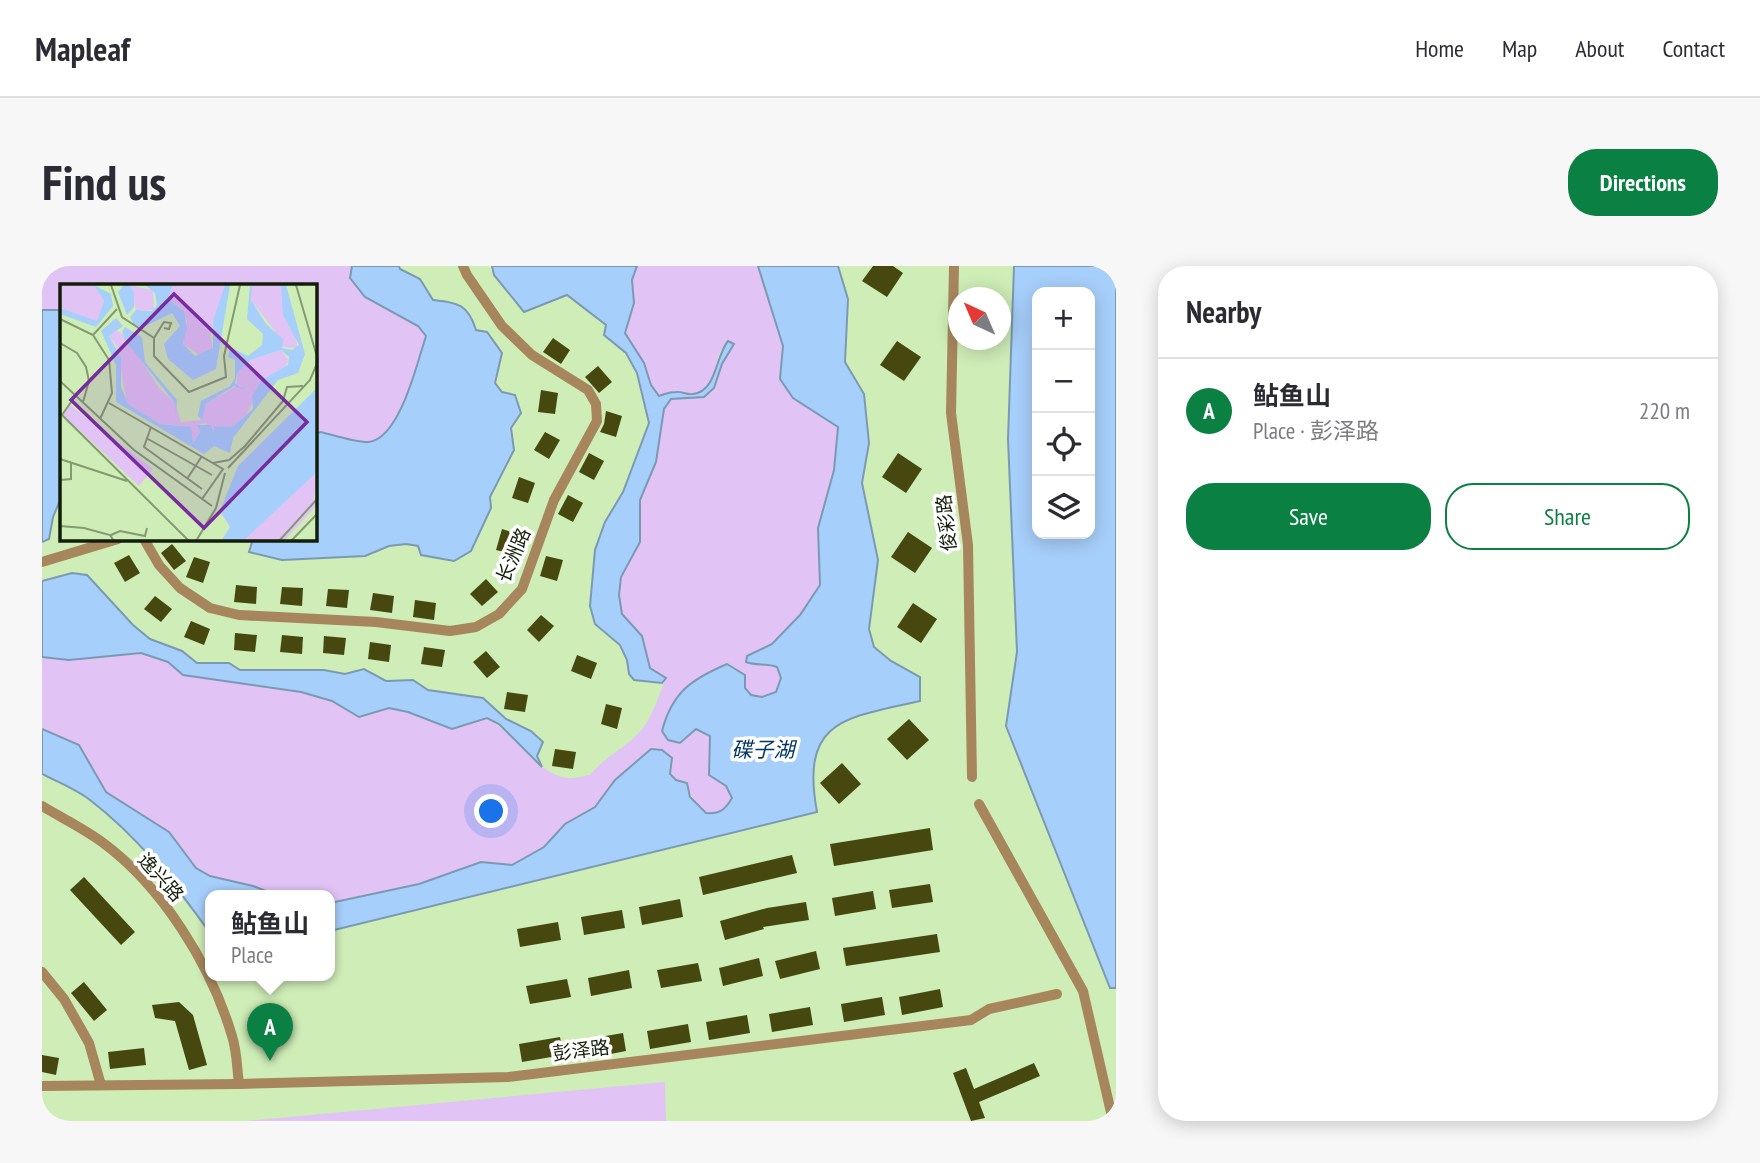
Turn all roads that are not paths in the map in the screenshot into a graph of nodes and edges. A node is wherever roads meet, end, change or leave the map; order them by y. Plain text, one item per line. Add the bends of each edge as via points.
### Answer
1 (463, 266) edge
2 (954, 266) edge
3 (111, 541) edge
4 (145, 541) edge
5 (42, 562) edge
6 (972, 777) dead end
7 (979, 804) dead end
8 (42, 806) edge
9 (205, 971) edge
10 (42, 972) edge
11 (210, 981) edge
12 (1058, 993) dead end
13 (239, 1084) junction
14 (101, 1085) junction
15 (42, 1086) edge
16 (1113, 1121) edge

1 - 4 street, 长洲路 via 502,326 532,355 587,390 596,404 597,421 554,500 522,589 499,614 476,627 450,631 239,615 210,608 180,588
2 - 6 street, 俊彩路 via 951,413 968,545
3 - 5 street
7 - 16 street via 1083,991
8 - 9 street, 逸兴路 via 102,842 140,877 184,930
10 - 14 street via 89,1043
11 - 13 street, 逸兴路 via 233,1038
12 - 13 street, 彭泽路 via 989,1009 971,1020 509,1077
13 - 14 street, 彭泽路
14 - 15 street, 彭泽路

